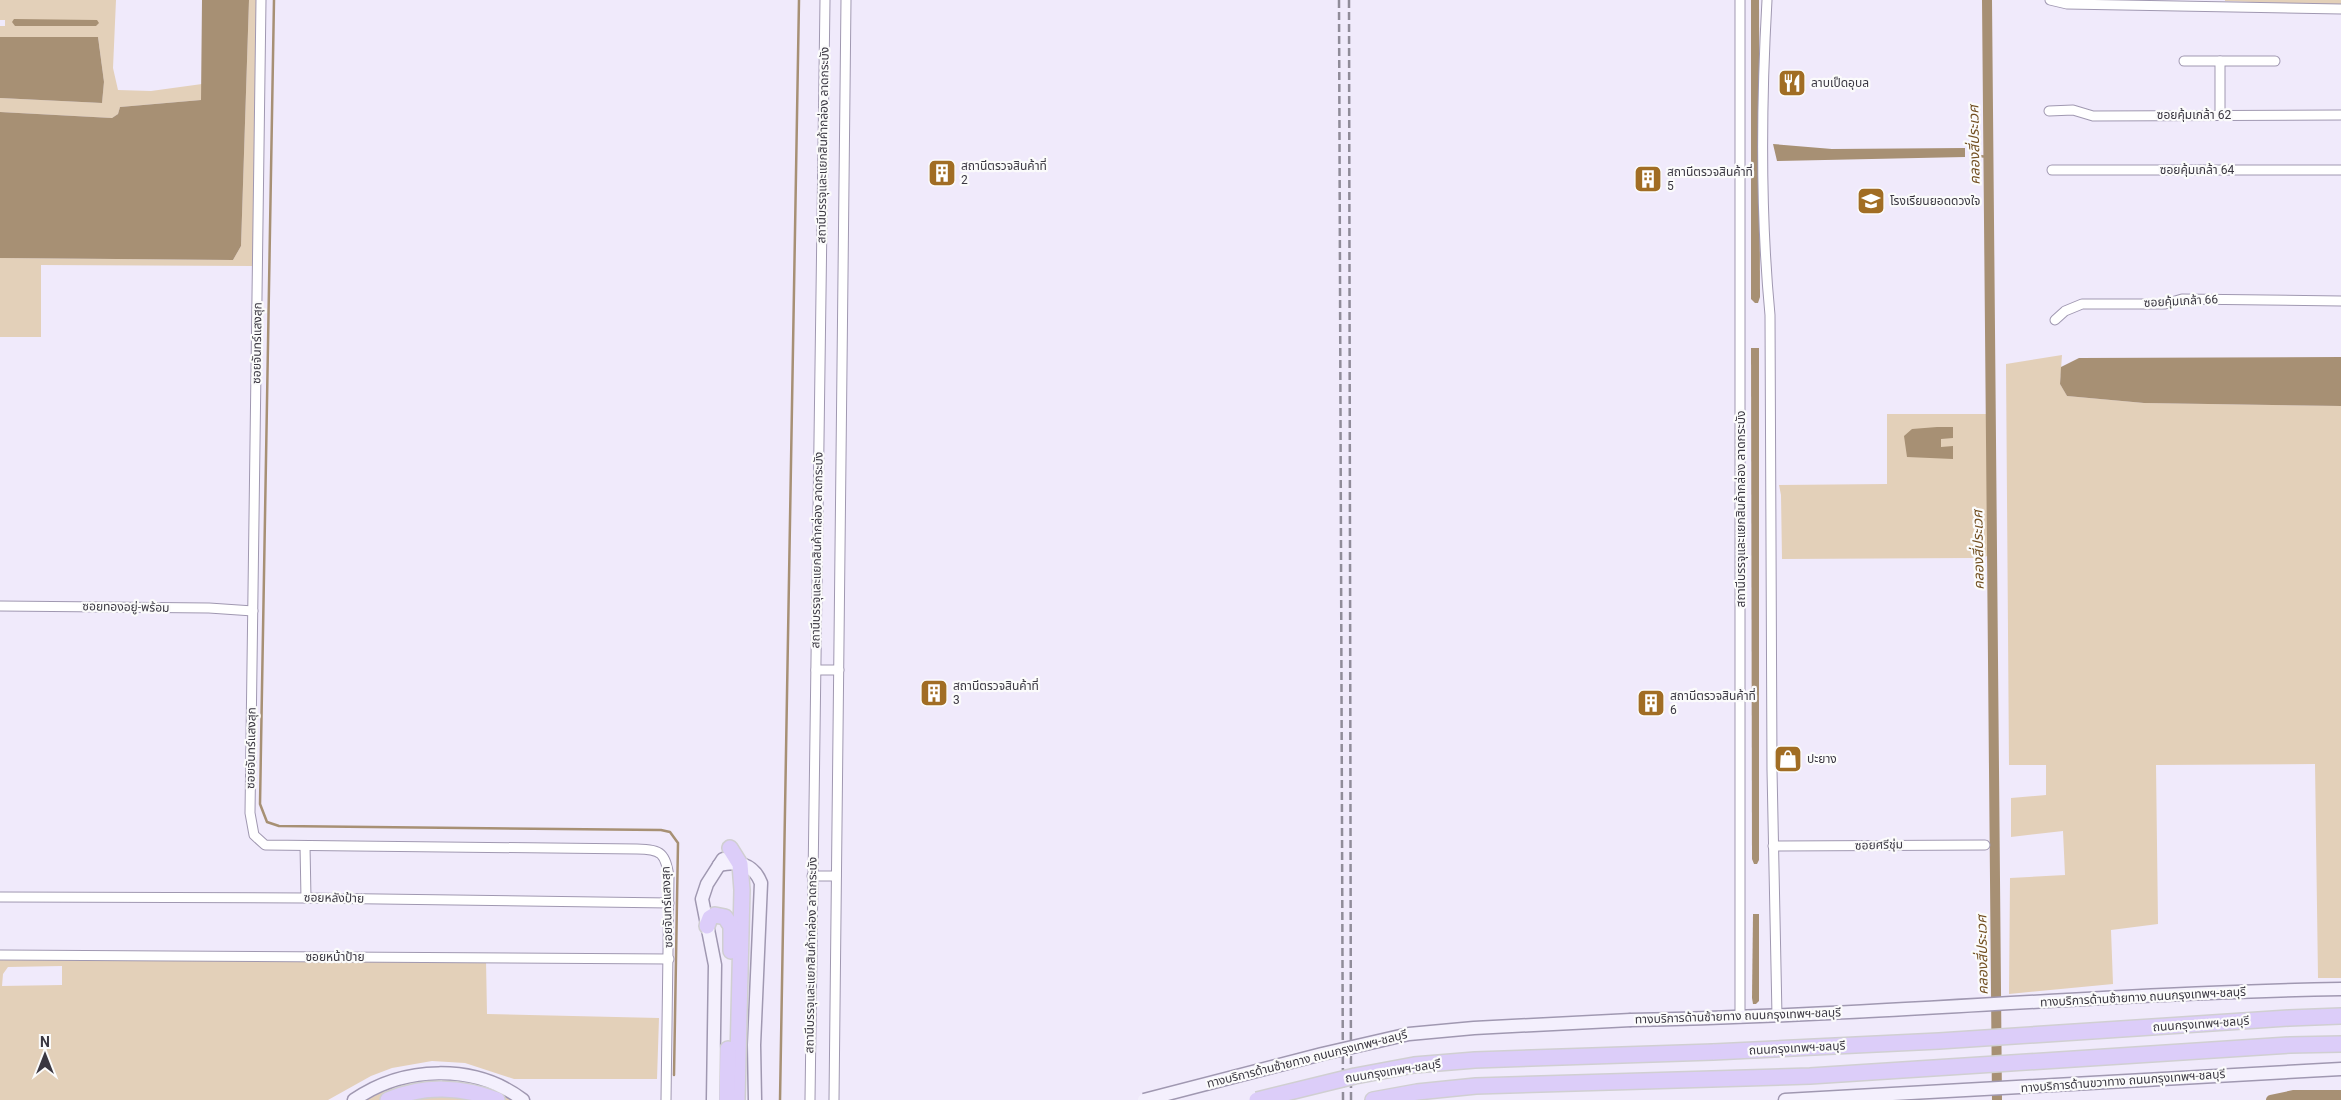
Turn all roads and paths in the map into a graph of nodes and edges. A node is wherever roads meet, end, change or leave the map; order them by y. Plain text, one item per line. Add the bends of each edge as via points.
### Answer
1 (261, 0) edge
2 (825, 0) edge
3 (846, 0) edge
4 (1740, 0) edge
5 (1767, 0) edge
6 (2050, 0) edge
7 (2219, 3) edge
8 (2341, 8) edge
9 (2184, 61) dead end
10 (2220, 61) junction
11 (2275, 61) dead end
12 (2049, 111) dead end
13 (2220, 114) junction
14 (2341, 115) edge
15 (2052, 170) dead end
16 (2341, 170) edge
17 (2341, 301) edge
18 (2055, 320) dead end
19 (0, 606) edge
20 (253, 611) junction
21 (816, 670) junction
22 (839, 670) junction
23 (1985, 845) dead end
24 (305, 846) junction
25 (1774, 846) junction
26 (730, 848) joint
27 (740, 864) junction
28 (719, 865) junction
29 (812, 876) junction
30 (836, 876) junction
31 (0, 897) edge
32 (306, 898) junction
33 (669, 903) junction
34 (707, 926) junction
35 (0, 955) edge
36 (669, 959) junction
37 (2341, 989) edge
38 (1777, 1016) junction
39 (2341, 1016) edge
40 (1740, 1018) junction
41 (2341, 1044) edge
42 (2341, 1069) edge
43 (354, 1100) edge
44 (388, 1100) edge
45 (497, 1100) edge
46 (523, 1100) edge
47 (666, 1100) edge
48 (713, 1100) edge
49 (727, 1100) edge
50 (738, 1100) edge
51 (755, 1100) edge
52 (810, 1100) edge
53 (834, 1100) edge
54 (1144, 1100) edge
55 (1257, 1100) edge
56 (1373, 1100) edge
57 (1785, 1100) edge
58 (1790, 1100) edge

1 - 20 street, ซอยจันทร์แสงสุก
2 - 21 street, สถานีบรรจุและแยกสินค้ากล่อง ลาดกระบัง
3 - 22 street, สถานีบรรจุและแยกสินค้ากล่อง ลาดกระบัง
4 - 40 street, สถานีบรรจุและแยกสินค้ากล่อง ลาดกระบัง
5 - 25 street via 1762,94 1762,197 1770,315
6 - 7 street via 2067,4
7 - 8 street
9 - 10 street
10 - 11 street
10 - 13 street
12 - 13 street, ซอยคุ้มเกล้า 62 via 2073,110 2093,116
13 - 14 street, ซอยคุ้มเกล้า 62
15 - 16 street, ซอยคุ้มเกล้า 64
17 - 18 street, ซอยคุ้มเกล้า 66 via 2182,299 2165,304 2082,304 2065,311
19 - 20 street, ซอยทองอยู่-พร้อม
20 - 24 street, ซอยจันทร์แสงสุก via 250,813 254,835 265,845
21 - 22 street
21 - 29 street, สถานีบรรจุและแยกสินค้ากล่อง ลาดกระบัง
22 - 30 street, สถานีบรรจุและแยกสินค้ากล่อง ลาดกระบัง
23 - 25 street, ซอยศรีชุ่ม
24 - 32 street
24 - 33 street, ซอยจันทร์แสงสุก via 650,849 665,857
25 - 38 street
26 - 27 highway
26 - 28 main road
27 - 28 main road
27 - 50 highway
27 - 51 main road via 757,873 761,883 754,1045
28 - 34 main road via 702,899
29 - 30 street
29 - 52 street, สถานีบรรจุและแยกสินค้ากล่อง ลาดกระบัง
30 - 53 street, สถานีบรรจุและแยกสินค้ากล่อง ลาดกระบัง
31 - 32 street, ซอยหลังป้าย
32 - 33 street, ซอยหลังป้าย
33 - 36 street, ซอยจันทร์แสงสุก
34 - 48 main road via 715,965
34 - 49 highway via 715,915 725,917 731,926
35 - 36 street, ซอยหน้าป้าย
36 - 47 street, ซอยจันทร์แสงสุก
37 - 38 main road, ทางบริการด้านซ้ายทาง ถนนกรุงเทพฯ-ชลบุรี
38 - 40 main road, ทางบริการด้านซ้ายทาง ถนนกรุงเทพฯ-ชลบุรี
39 - 55 highway, ถนนกรุงเทพฯ-ชลบุรี, bridge via 1939,1041 1476,1060 1414,1065
40 - 54 main road, ทางบริการด้านซ้ายทาง ถนนกรุงเทพฯ-ชลบุรี, bridge via 1631,1020 1409,1034
41 - 56 highway, ถนนกรุงเทพฯ-ชลบุรี via 1810,1076 1476,1086
42 - 58 main road, ทางบริการด้านขวาทาง ถนนกรุงเทพฯ-ชลบุรี
43 - 46 main road via 395,1080 443,1073 490,1082
44 - 45 highway via 426,1090 453,1089
57 - 58 main road, ทางบริการด้านขวาทาง ถนนกรุงเทพฯ-ชลบุรี

